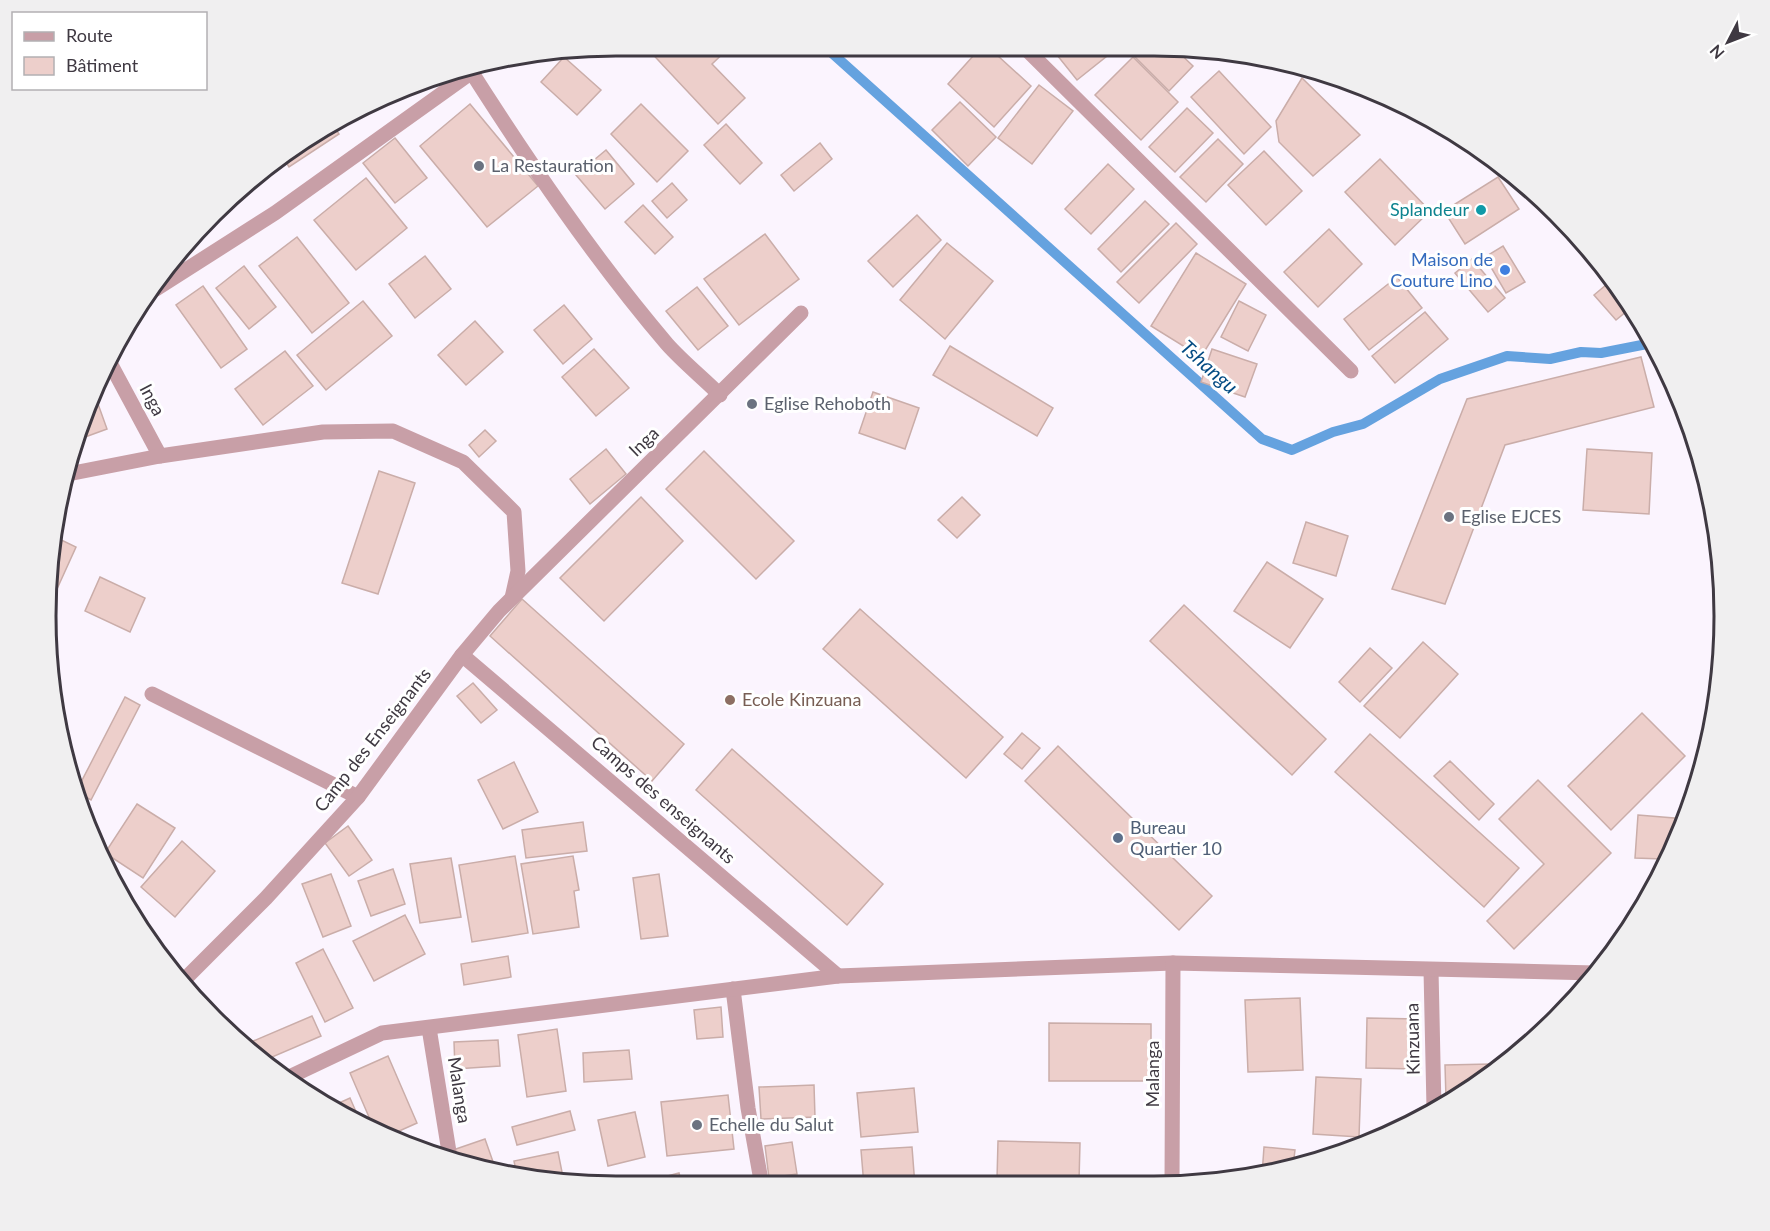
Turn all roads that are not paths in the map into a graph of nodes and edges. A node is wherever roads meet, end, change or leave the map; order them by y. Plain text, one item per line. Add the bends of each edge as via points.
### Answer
1 (1033, 55) edge
2 (474, 74) edge
3 (454, 80) edge
4 (165, 283) edge
5 (801, 313) dead end
6 (113, 368) edge
7 (1351, 371) dead end
8 (720, 395) junction
9 (160, 456) junction
10 (75, 473) edge
11 (512, 598) junction
12 (462, 655) junction
13 (152, 694) dead end
14 (357, 797) junction
15 (1173, 963) junction
16 (1431, 970) junction
17 (1585, 974) edge
18 (838, 976) junction
19 (187, 977) edge
20 (733, 989) junction
21 (429, 1028) junction
22 (295, 1074) edge
23 (1434, 1100) edge
24 (449, 1150) edge
25 (1172, 1175) edge
26 (760, 1176) edge

1 - 7 street
2 - 8 street via 560,204 610,271 669,346
3 - 4 street via 275,213
5 - 8 street, Inga
6 - 9 street, Inga
8 - 11 street, Inga
9 - 10 street
9 - 11 street via 323,432 393,431 463,462 514,512 518,571
11 - 12 street, Camp des Enseignants
12 - 14 street, Camp des Enseignants
12 - 18 street, Camps des enseignants
13 - 14 street
14 - 19 street, Camp des Enseignants via 267,897
15 - 16 street
15 - 18 street
15 - 25 street, Malanga
16 - 17 street
16 - 23 street, Kinzuana
18 - 20 street
20 - 21 street
20 - 26 street
21 - 22 street via 382,1033
21 - 24 street, Malanga

